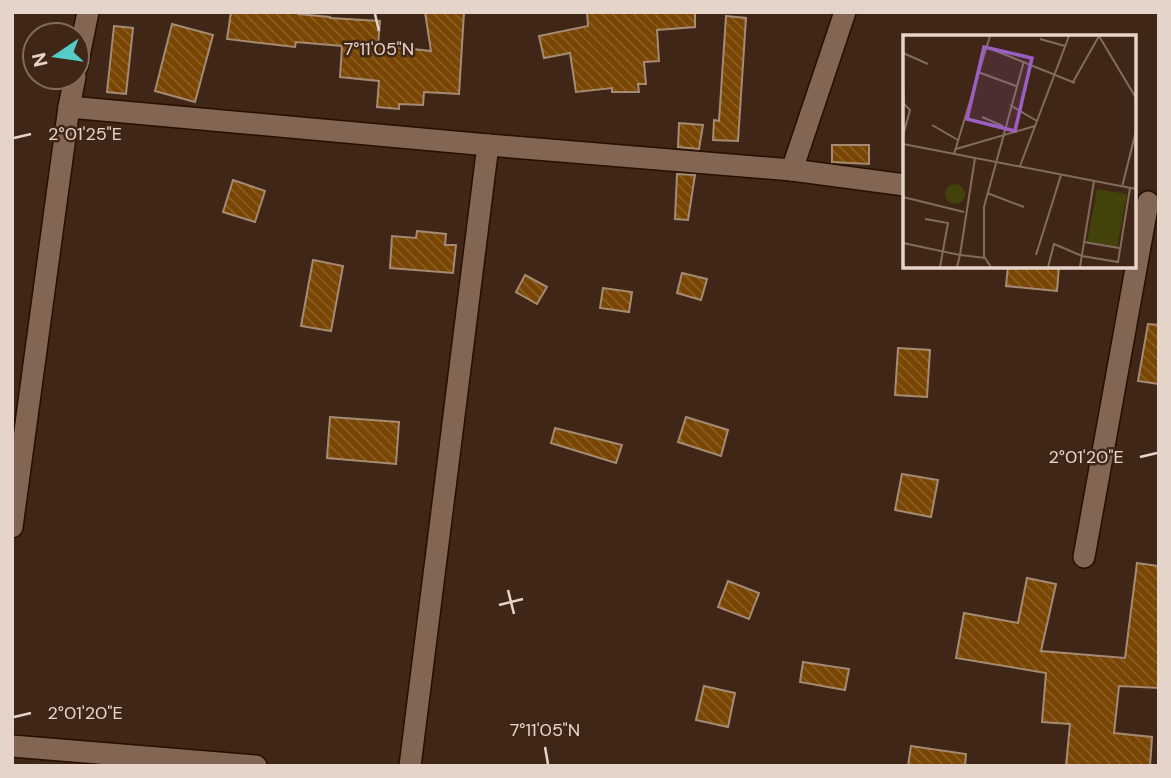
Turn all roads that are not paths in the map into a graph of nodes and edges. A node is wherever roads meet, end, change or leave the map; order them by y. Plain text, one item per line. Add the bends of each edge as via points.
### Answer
1 (845, 12) edge
2 (72, 91) edge
3 (69, 107) junction
4 (488, 145) junction
5 (792, 170) junction
6 (903, 185) edge
7 (1147, 202) edge
8 (1136, 264) edge
9 (1135, 268) edge
10 (12, 527) edge
11 (1084, 557) dead end
12 (12, 746) edge
13 (256, 766) edge
14 (410, 766) edge

1 - 5 street
2 - 3 street
3 - 4 street
3 - 10 street
4 - 5 street
4 - 14 street
5 - 6 street
7 - 8 street
9 - 11 street
12 - 13 street

